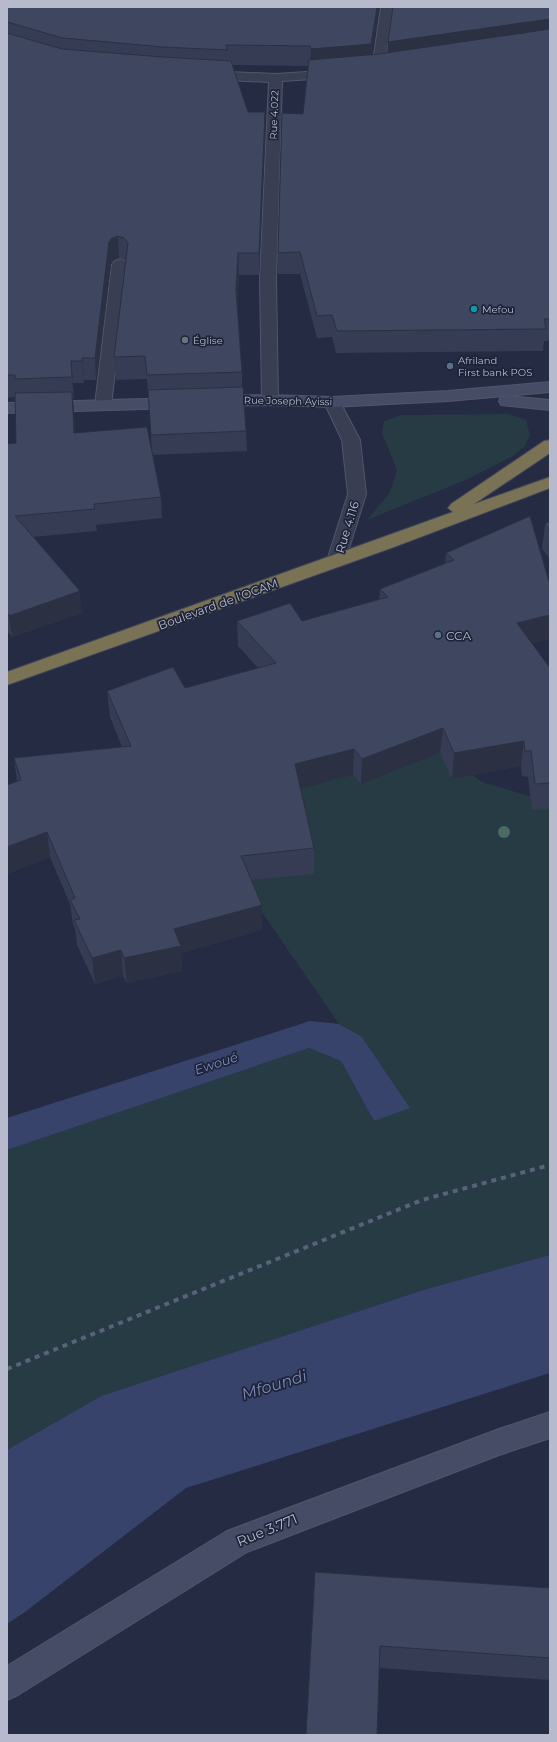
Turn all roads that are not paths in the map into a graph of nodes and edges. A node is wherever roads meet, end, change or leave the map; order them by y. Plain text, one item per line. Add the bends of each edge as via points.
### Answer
1 (388, 7) edge
2 (393, 67) edge
3 (378, 69) junction
4 (363, 71) edge
5 (348, 72) edge
6 (196, 74) edge
7 (276, 78) junction
8 (120, 264) dead end
9 (550, 387) edge
10 (448, 396) junction
11 (270, 400) junction
12 (332, 402) junction
13 (103, 405) junction
14 (550, 405) edge
15 (7, 408) edge
16 (550, 445) edge
17 (550, 482) edge
18 (429, 527) junction
19 (336, 561) junction
20 (7, 679) edge
21 (550, 1425) edge
22 (7, 1684) edge

1 - 3 street
2 - 3 street
3 - 4 street
5 - 7 street
6 - 7 street, Rue 4.022
7 - 11 street, Rue 4.022 via 268,279
8 - 13 street
9 - 10 main road, Rue Joseph Ayissi
10 - 12 main road, Rue Joseph Ayissi
10 - 14 main road, Rue Joseph Ayissi
11 - 12 main road, Rue Joseph Ayissi
11 - 13 main road, Rue Joseph Ayissi
12 - 19 street, Rue 4.116 via 351,440 357,494
13 - 15 main road, Rue Joseph Ayissi
16 - 18 highway, Boulevard de l'OCAM
17 - 18 highway, Boulevard de l'OCAM
18 - 19 highway, Boulevard de l'OCAM
19 - 20 highway, Boulevard de l'OCAM
21 - 22 main road, Rue 3.771 via 237,1541

